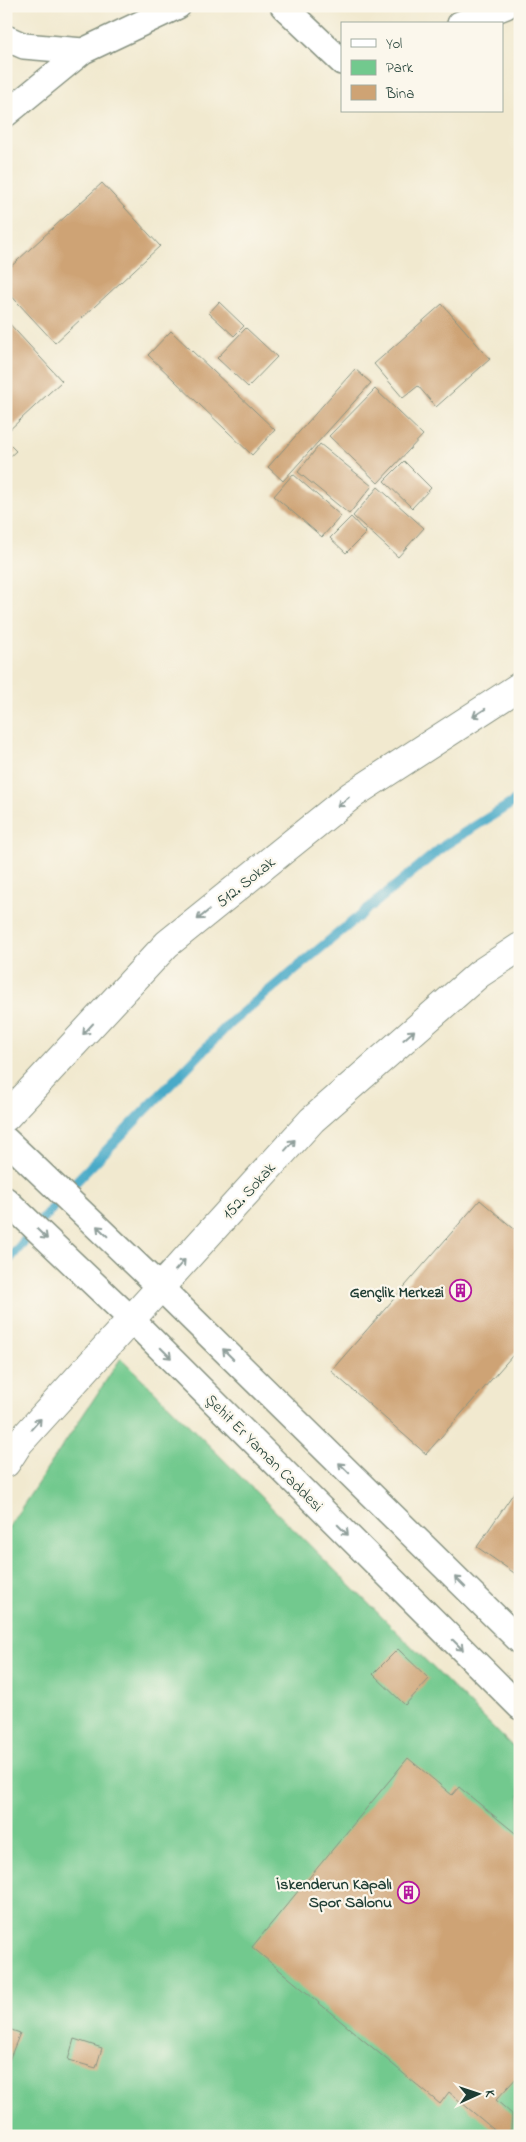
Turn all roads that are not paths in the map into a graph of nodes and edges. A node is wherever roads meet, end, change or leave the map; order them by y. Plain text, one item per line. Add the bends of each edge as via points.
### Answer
1 (178, 6) edge
2 (283, 6) edge
3 (506, 6) edge
4 (465, 22) edge
5 (6, 38) edge
6 (83, 51) junction
7 (341, 61) edge
8 (6, 114) edge
9 (520, 686) edge
10 (520, 947) edge
11 (6, 1117) edge
12 (11, 1144) edge
13 (6, 1200) edge
14 (160, 1287) junction
15 (131, 1319) junction
16 (6, 1463) edge
17 (520, 1641) edge
18 (520, 1707) edge

1 - 6 street
2 - 7 street
3 - 4 street
5 - 6 street via 24,46
6 - 8 street
9 -> 11 street, 512. Sokak via 352,795 167,944
14 -> 10 street, 152. Sokak via 312,1120 479,974
14 -> 12 street
13 -> 15 street, Şehit Er Yaman Caddesi
14 - 15 street, 152. Sokak
17 -> 14 street
16 -> 15 street, 152. Sokak via 19,1443
15 -> 18 street, Şehit Er Yaman Caddesi

